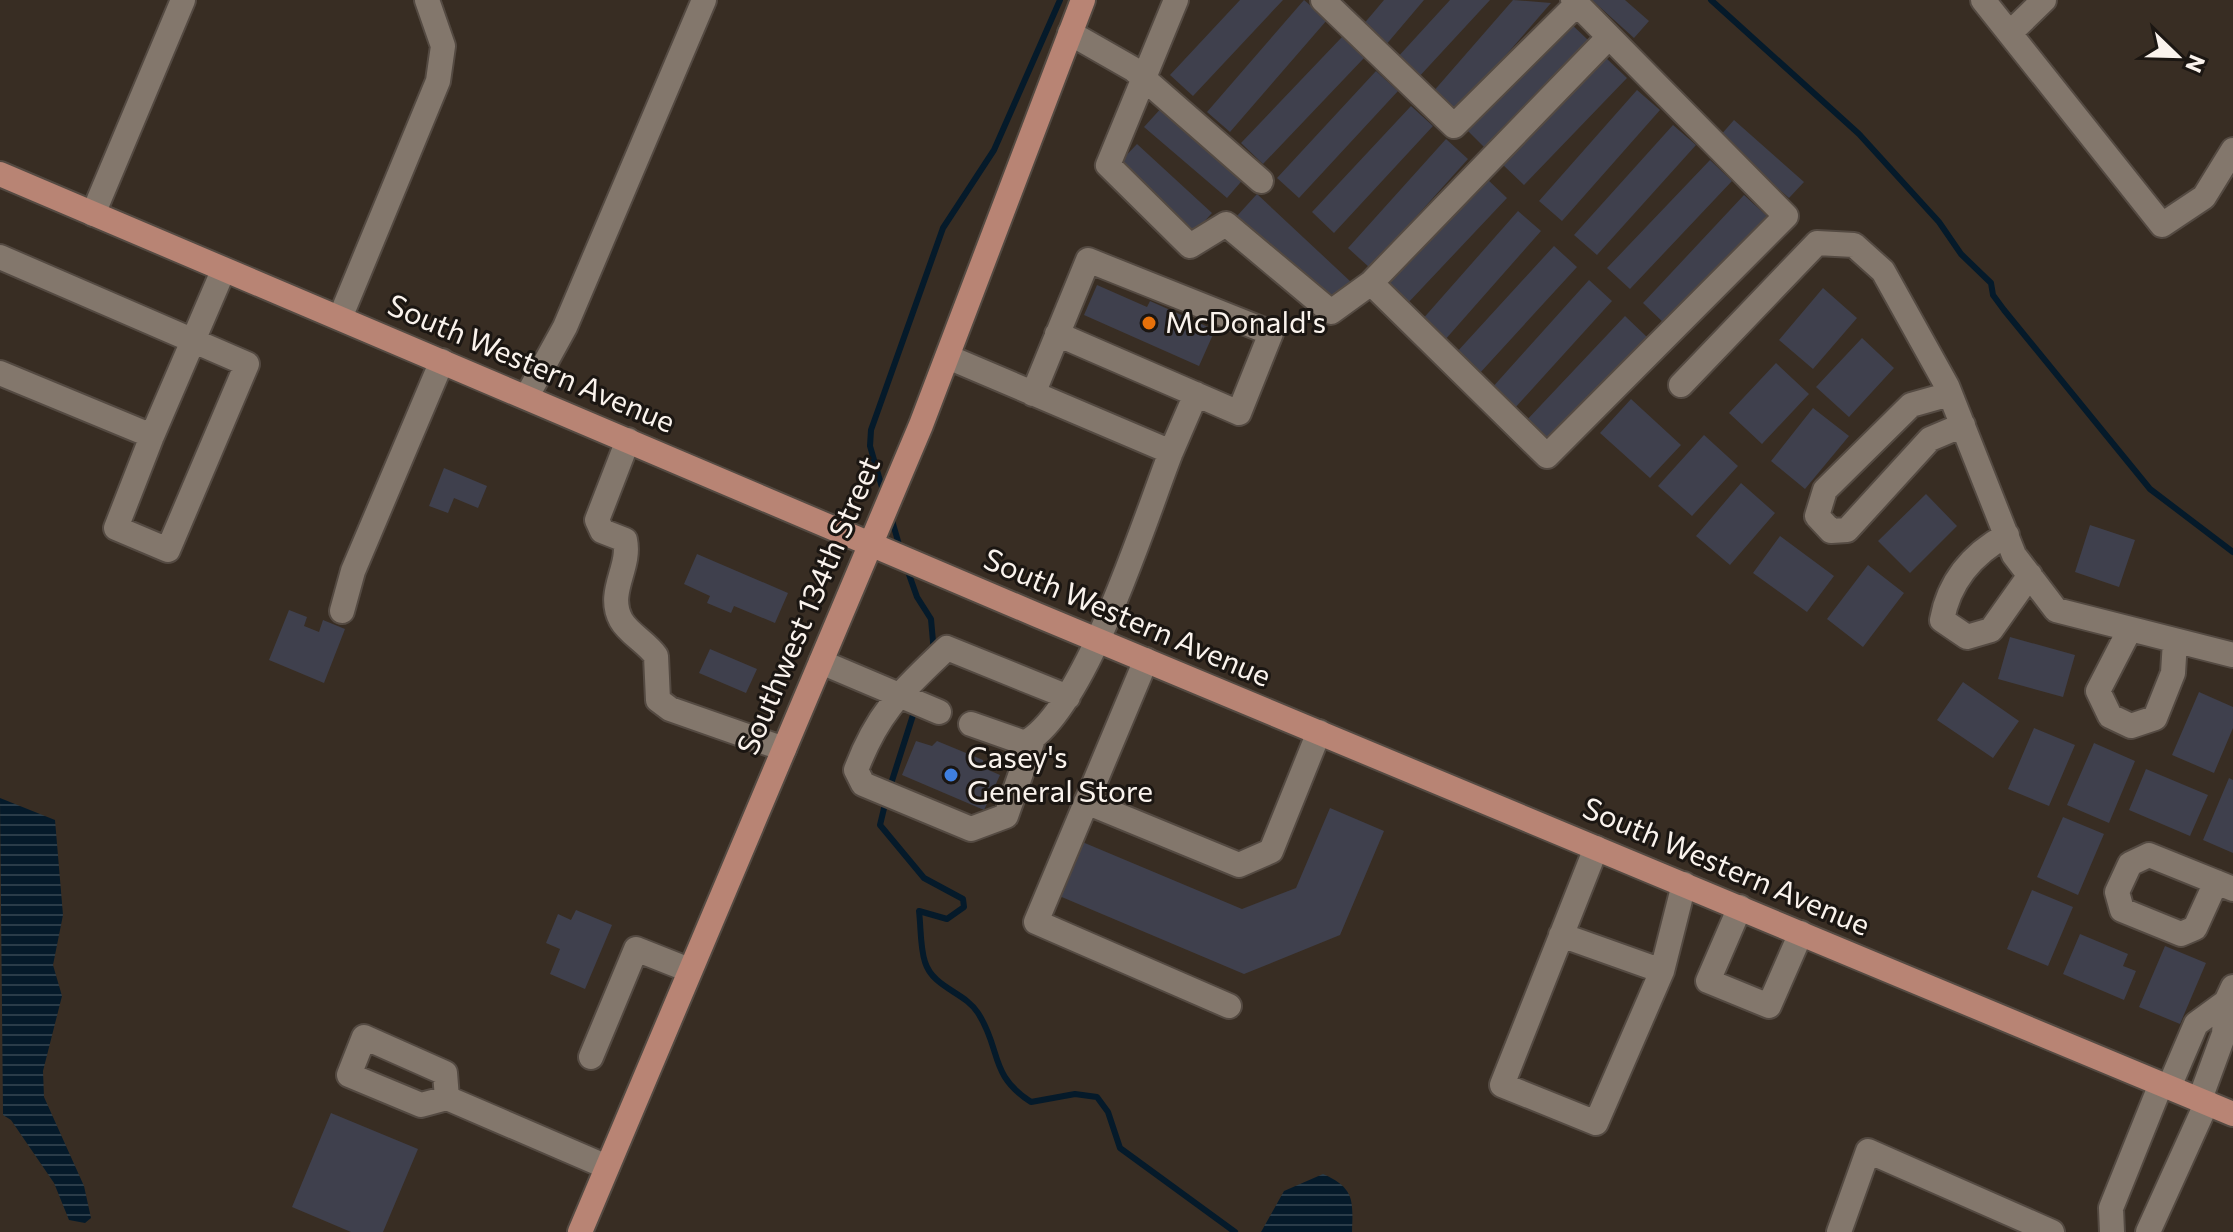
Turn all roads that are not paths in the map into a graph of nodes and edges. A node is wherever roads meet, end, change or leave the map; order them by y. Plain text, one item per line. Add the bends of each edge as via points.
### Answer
1 (183, 0) edge
2 (427, 0) edge
3 (704, 0) edge
4 (1083, 0) edge
5 (1176, 0) edge
6 (1323, 0) edge
7 (1983, 0) edge
8 (2044, 0) edge
9 (1575, 2) edge
10 (2011, 32) junction
11 (1070, 33) junction
12 (1608, 38) junction
13 (1144, 78) junction
14 (2233, 150) edge
15 (0, 174) edge
16 (1261, 181) dead end
17 (93, 214) junction
18 (0, 257) edge
19 (223, 271) junction
20 (1371, 283) junction
21 (340, 318) junction
22 (1057, 334) junction
23 (193, 342) junction
24 (948, 357) junction
25 (442, 361) junction
26 (11, 378) edge
27 (1681, 385) dead end
28 (0, 394) edge
29 (1033, 394) junction
30 (1196, 394) junction
31 (1950, 394) junction
32 (527, 396) junction
33 (1963, 425) junction
34 (152, 436) junction
35 (628, 440) junction
36 (1171, 452) junction
37 (2007, 535) junction
38 (871, 545) junction
39 (2030, 575) junction
40 (342, 611) dead end
41 (2129, 631) junction
42 (1097, 640) junction
43 (2175, 641) junction
44 (2233, 655) edge
45 (1146, 660) junction
46 (821, 662) junction
47 (898, 695) junction
48 (1068, 697) junction
49 (939, 712) dead end
50 (971, 724) dead end
51 (1319, 732) junction
52 (1033, 739) junction
53 (784, 749) junction
54 (1086, 802) junction
55 (1596, 848) junction
56 (1684, 884) junction
57 (1740, 907) junction
58 (1801, 933) junction
59 (1561, 935) junction
60 (689, 970) junction
61 (1662, 971) junction
62 (2229, 994) edge
63 (1229, 1006) dead end
64 (591, 1057) dead end
65 (2165, 1085) junction
66 (447, 1098) dead end
67 (2203, 1101) junction
68 (2233, 1114) edge
69 (607, 1167) junction
70 (580, 1232) edge
71 (1839, 1232) edge
72 (2052, 1232) edge
73 (2112, 1232) edge
74 (2148, 1232) edge

1 - 17 street
2 - 21 street via 443,46 438,81
3 - 32 street via 565,327
4 - 11 main road, Southwest 134th Street
5 - 13 street
6 - 9 street via 1454,126
7 - 10 street
8 - 10 street
9 - 12 street
10 - 14 street via 2162,225 2204,197
11 - 13 street
11 - 24 main road, Southwest 134th Street
12 - 20 street
12 - 20 street via 1786,216 1547,456
13 - 16 street
13 - 20 street via 1108,165 1190,246 1226,224 1331,312
15 - 17 main road, South Western Avenue
17 - 19 main road, South Western Avenue
18 - 23 street
19 - 21 main road, South Western Avenue
19 - 23 street
21 - 25 main road, South Western Avenue
22 - 29 street
22 - 30 street
22 - 30 street via 1088,260 1271,333 1239,413
23 - 34 street
23 - 34 street via 247,364 168,550 116,528
24 - 29 street
24 - 38 main road, Southwest 134th Street
25 - 32 main road, South Western Avenue
25 - 40 street via 353,571
26 - 28 street
26 - 34 street
27 - 31 street via 1817,243 1854,245 1883,271
29 - 36 street
30 - 36 street
31 - 33 street
31 - 33 street via 1911,405 1825,490 1817,516 1831,531 1847,530 1930,439
32 - 35 main road, South Western Avenue
33 - 37 street
35 - 38 main road, South Western Avenue
35 - 53 street via 597,520 602,531 625,540 627,551 614,597 622,621 656,656 658,700 670,709
36 - 42 street
37 - 39 street
37 - 39 street via 1982,548 1947,593 1942,620 1967,637 1991,630
38 - 42 main road, South Western Avenue
38 - 46 main road, Southwest 134th Street
39 - 41 street via 2056,610
41 - 43 street
41 - 43 street via 2098,691 2110,716 2131,726 2155,718 2173,673
42 - 45 main road, South Western Avenue
42 - 48 street
43 - 44 street
45 - 51 main road, South Western Avenue
45 - 54 street
46 - 47 street
46 - 53 main road, Southwest 134th Street
47 - 48 street via 947,648
47 - 49 street
47 - 52 street via 871,730 856,770 863,784 971,829 1006,816
48 - 52 street
50 - 52 street via 1018,743
51 - 54 street via 1271,851 1239,865
51 - 55 main road, South Western Avenue
53 - 60 main road, Southwest 134th Street
54 - 63 street via 1036,922
55 - 56 main road, South Western Avenue
55 - 59 street
56 - 57 main road, South Western Avenue
56 - 61 street
57 - 58 main road, South Western Avenue
57 - 58 street via 1708,981 1769,1006
58 - 65 main road, South Western Avenue
59 - 61 street
59 - 61 street via 1502,1085 1596,1123
60 - 64 street via 636,949
60 - 69 main road, Southwest 134th Street
62 - 65 street via 2196,1024
62 - 67 street via 2224,1034
65 - 67 main road, South Western Avenue
65 - 73 street via 2111,1208
66 - 69 street
67 - 68 main road, South Western Avenue
67 - 74 street
69 - 70 main road, Southwest 134th Street
71 - 72 street via 1868,1151

